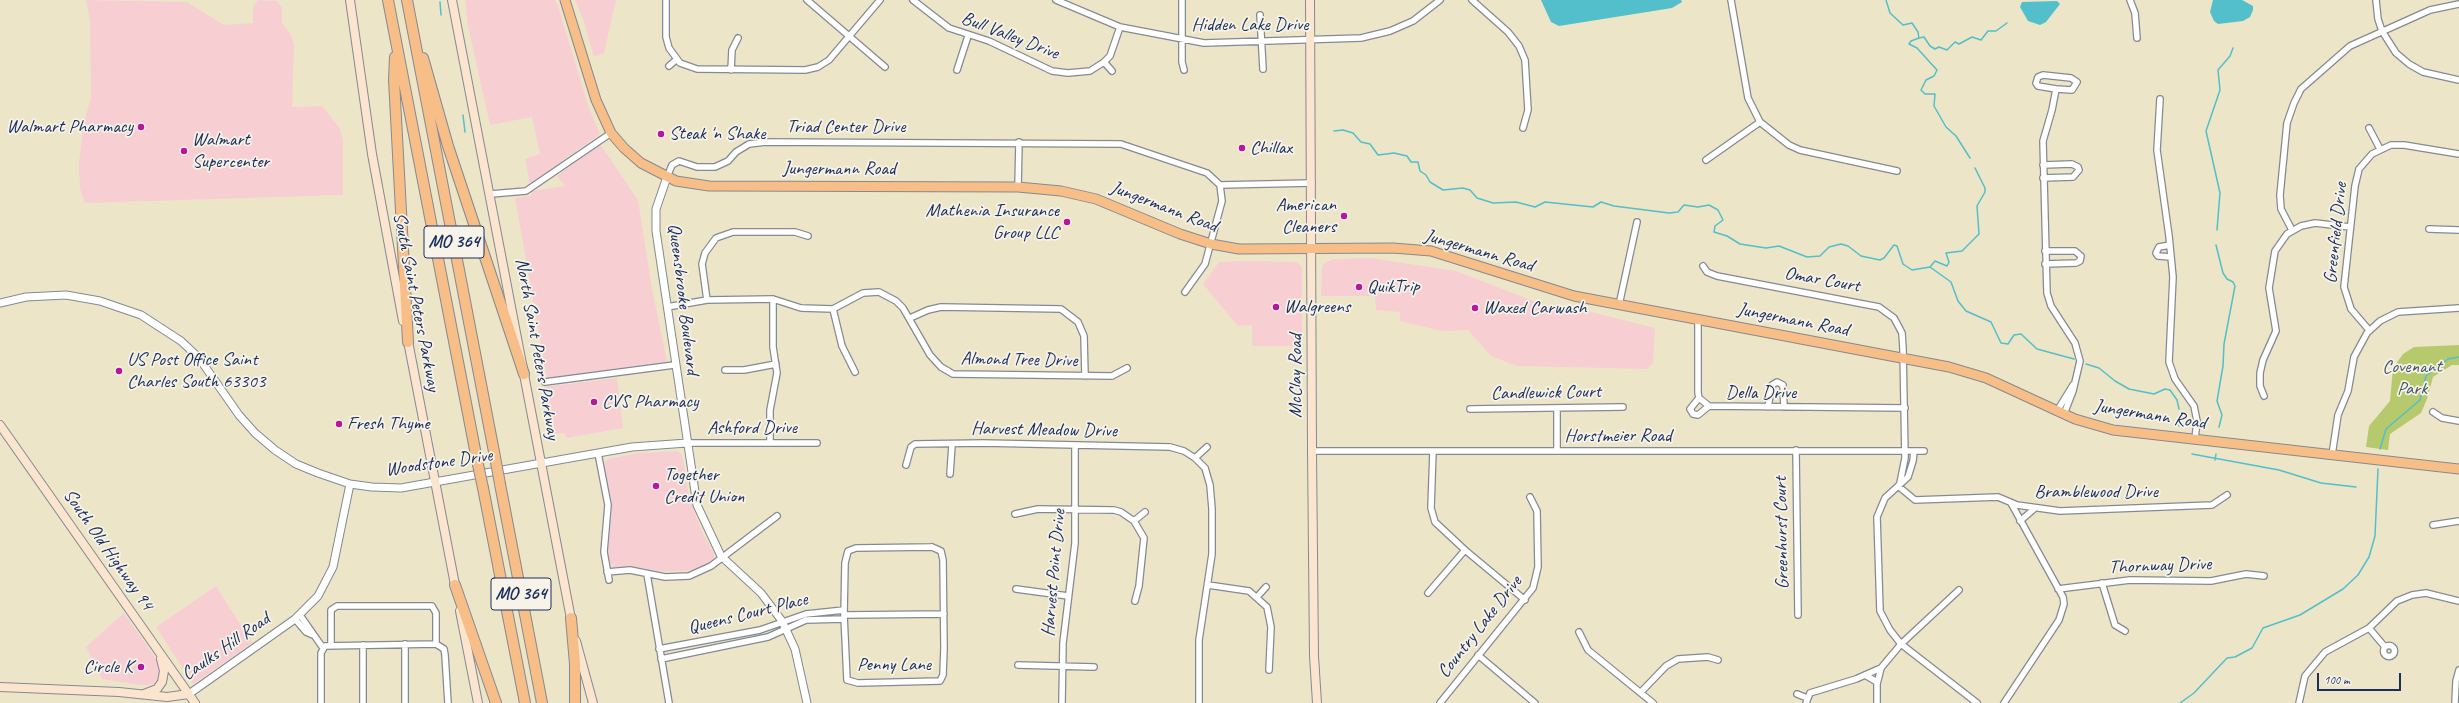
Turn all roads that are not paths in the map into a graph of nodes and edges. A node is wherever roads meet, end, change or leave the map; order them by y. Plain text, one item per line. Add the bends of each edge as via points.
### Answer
1 (350, 0) edge
2 (388, 0) edge
3 (407, 0) edge
4 (452, 0) edge
5 (565, 0) edge
6 (666, 0) edge
7 (807, 0) edge
8 (880, 0) edge
9 (913, 0) edge
10 (1056, 0) edge
11 (1182, 0) edge
12 (1310, 0) edge
13 (1440, 0) edge
14 (1472, 0) edge
15 (1731, 0) edge
16 (2130, 0) edge
17 (2376, 0) edge
18 (2459, 4) edge
19 (1260, 15) dead end
20 (412, 27) junction
21 (1120, 27) junction
22 (2382, 31) junction
23 (850, 36) junction
24 (968, 36) junction
25 (738, 38) dead end
26 (2138, 38) dead end
27 (396, 39) junction
28 (1183, 40) junction
29 (1261, 41) junction
30 (1311, 41) junction
31 (677, 59) junction
32 (1104, 62) junction
33 (669, 66) dead end
34 (885, 67) dead end
35 (1263, 69) dead end
36 (730, 70) junction
37 (957, 70) dead end
38 (1184, 70) dead end
39 (1112, 71) dead end
40 (2459, 80) edge
41 (2056, 89) junction
42 (2160, 99) dead end
43 (1760, 122) junction
44 (1523, 128) dead end
45 (2369, 128) dead end
46 (612, 133) junction
47 (1019, 142) junction
48 (2380, 149) junction
49 (2459, 154) edge
50 (1706, 160) dead end
51 (2043, 164) junction
52 (1897, 172) dead end
53 (667, 177) junction
54 (2043, 178) junction
55 (1312, 183) junction
56 (1220, 185) junction
57 (1018, 187) junction
58 (491, 194) junction
59 (1637, 222) dead end
60 (2350, 227) junction
61 (2429, 228) dead end
62 (2292, 230) junction
63 (2459, 230) edge
64 (808, 236) dead end
65 (1211, 244) junction
66 (2170, 245) junction
67 (1312, 249) junction
68 (2045, 251) junction
69 (2172, 257) junction
70 (2045, 264) junction
71 (1703, 266) dead end
72 (1185, 292) dead end
73 (773, 299) junction
74 (707, 300) junction
75 (0, 303) edge
76 (1619, 305) junction
77 (667, 307) junction
78 (2459, 308) edge
79 (833, 309) junction
80 (910, 318) junction
81 (1698, 320) junction
82 (2369, 330) junction
83 (408, 342) junction
84 (1903, 358) junction
85 (776, 364) junction
86 (674, 365) junction
87 (1127, 368) dead end
88 (725, 370) dead end
89 (855, 372) dead end
90 (524, 374) junction
91 (1085, 376) junction
92 (545, 382) dead end
93 (2264, 396) dead end
94 (1699, 398) junction
95 (1709, 406) junction
96 (1768, 407) junction
97 (1784, 407) junction
98 (1557, 408) junction
99 (1623, 408) dead end
100 (1905, 408) junction
101 (1470, 409) dead end
102 (2433, 412) dead end
103 (2060, 413) junction
104 (2459, 421) edge
105 (0, 426) edge
106 (2196, 439) junction
107 (687, 443) junction
108 (770, 443) junction
109 (817, 443) dead end
110 (952, 445) junction
111 (1075, 445) junction
112 (1207, 447) dead end
113 (1796, 450) junction
114 (1312, 451) junction
115 (1433, 451) junction
116 (1557, 451) junction
117 (1906, 451) junction
118 (1914, 451) junction
119 (1924, 451) dead end
120 (598, 452) junction
121 (2332, 455) junction
122 (1195, 458) junction
123 (542, 464) junction
124 (906, 466) dead end
125 (2459, 470) edge
126 (950, 474) dead end
127 (434, 482) junction
128 (350, 484) junction
129 (1899, 484) junction
130 (2227, 495) dead end
131 (1530, 497) dead end
132 (2010, 504) junction
133 (1075, 509) junction
134 (2034, 509) junction
135 (1145, 512) dead end
136 (1015, 514) dead end
137 (777, 516) dead end
138 (1134, 521) junction
139 (2020, 521) junction
140 (2459, 521) edge
141 (2433, 525) dead end
142 (1465, 550) junction
143 (722, 556) junction
144 (607, 572) junction
145 (647, 574) junction
146 (2264, 576) dead end
147 (609, 580) dead end
148 (2102, 583) junction
149 (455, 585) junction
150 (1208, 585) junction
151 (1266, 587) dead end
152 (1016, 589) dead end
153 (2058, 589) junction
154 (1959, 590) dead end
155 (1428, 593) dead end
156 (1068, 596) junction
157 (1257, 597) junction
158 (1135, 600) dead end
159 (1525, 600) junction
160 (2459, 601) edge
161 (944, 614) junction
162 (844, 615) junction
163 (1798, 615) dead end
164 (298, 617) junction
165 (571, 618) junction
166 (782, 621) junction
167 (2369, 628) junction
168 (786, 629) junction
169 (2125, 631) dead end
170 (1579, 632) dead end
171 (331, 644) junction
172 (405, 644) junction
173 (436, 644) junction
174 (1901, 644) junction
175 (363, 645) junction
176 (2385, 647) dead end
177 (323, 648) junction
178 (659, 649) junction
179 (158, 651) junction
180 (1478, 656) junction
181 (661, 659) junction
182 (1718, 660) dead end
183 (1018, 665) dead end
184 (1094, 667) dead end
185 (1061, 668) junction
186 (1881, 668) junction
187 (1269, 670) dead end
188 (2459, 670) edge
189 (1865, 675) junction
190 (1877, 682) junction
191 (0, 687) edge
192 (1641, 692) junction
193 (144, 694) junction
194 (189, 694) junction
195 (1797, 694) dead end
196 (159, 696) junction
197 (477, 701) edge
198 (1806, 701) edge
199 (178, 703) edge
200 (195, 703) edge
201 (322, 703) edge
202 (363, 703) edge
203 (405, 703) edge
204 (448, 703) edge
205 (496, 703) edge
206 (525, 703) edge
207 (542, 703) edge
208 (575, 703) edge
209 (593, 703) edge
210 (669, 703) edge
211 (807, 703) edge
212 (1062, 703) edge
213 (1199, 703) edge
214 (1316, 703) edge
215 (1440, 703) edge
216 (1535, 703) edge
217 (1653, 703) edge
218 (1877, 703) edge
219 (1977, 703) edge
220 (2004, 703) edge
221 (2299, 703) edge
222 (2455, 703) edge

1 - 83 main road, South Saint Peters Parkway via 373,162
2 - 27 highway, MO 364
3 - 20 highway, MO 364
4 - 58 main road, North Saint Peters Parkway
5 - 46 main road, Jungermann Road via 596,100
6 - 31 street via 666,37 669,48
7 - 23 street
8 - 23 street
9 - 24 street, Bull Valley Drive via 938,22
10 - 21 street, Hidden Lake Drive
11 - 28 street
12 - 30 main road, McClay Road
13 - 30 street, Hidden Lake Drive via 1414,21 1390,31 1361,38
14 - 44 street via 1508,32 1519,46 1525,60 1528,110
15 - 43 street via 1748,98
16 - 26 street via 2135,13
17 - 22 street
18 - 22 street via 2430,10
19 - 29 street
20 - 90 highway via 430,77 448,146
20 - 207 highway, MO 364, bridge
21 - 28 street, Hidden Lake Drive
21 - 32 street via 1110,55
22 - 40 street via 2392,47 2409,64 2431,74
22 - 62 street via 2342,52 2306,83 2294,102 2287,123 2280,195 2281,210
23 - 34 street
23 - 36 street via 830,60 818,67 805,70
24 - 32 street, Bull Valley Drive via 989,41 1052,71 1082,73
24 - 37 street
25 - 36 street via 732,50
27 - 83 highway via 394,80
27 - 206 highway, MO 364, bridge
28 - 29 street, Hidden Lake Drive via 1204,43
28 - 38 street
29 - 30 street, Hidden Lake Drive
29 - 35 street
30 - 55 main road, McClay Road
31 - 33 street
31 - 36 street via 697,69
32 - 39 street
41 - 41 street via 2072,90 2077,82 2072,78 2043,75 2038,77 2038,86
41 - 51 street via 2043,141
42 - 66 street via 2157,150
43 - 50 street
43 - 52 street via 1788,145 1800,150
45 - 48 street
46 - 53 main road, Jungermann Road via 632,156
46 - 58 street via 526,190
47 - 53 street, Triad Center Drive via 766,142 749,144 728,161 715,167 697,167 679,161 672,165
47 - 56 street, Triad Center Drive via 1121,144 1207,174
47 - 57 street
48 - 49 street, Greenfield Drive via 2404,144
48 - 60 street, Greenfield Drive via 2367,159 2356,176
51 - 54 street
51 - 54 street via 2072,164 2079,170 2073,177
53 - 57 main road, Jungermann Road via 709,186
53 - 77 street, Queensbrooke Boulevard via 656,209 656,231
54 - 68 street
55 - 56 street
55 - 67 main road, McClay Road
56 - 65 street via 1222,201
57 - 65 main road, Jungermann Road via 1087,196
58 - 90 main road, North Saint Peters Parkway
59 - 76 street
60 - 62 street via 2315,223
60 - 82 street, Greenfield Drive via 2344,279 2345,296 2350,309
61 - 63 street
62 - 93 street via 2278,244 2271,268 2270,295 2276,331 2260,373 2260,386
64 - 74 street via 795,232 733,232 716,238 704,253 702,264
65 - 67 main road, Jungermann Road via 1239,249
65 - 72 street via 1204,269
66 - 69 street
66 - 69 street via 2159,247 2156,253 2158,256
67 - 76 main road, Jungermann Road via 1394,248 1431,251 1556,291
67 - 114 main road, McClay Road
68 - 70 street
68 - 70 street via 2075,251 2081,256 2080,261 2076,263
69 - 106 street via 2173,293 2169,362 2175,379 2186,391 2194,406 2197,421
70 - 103 street via 2048,300 2078,349 2080,366
71 - 84 street, Omar Court via 1707,272 1717,276 1885,309 1900,328
73 - 74 street, Almond Tree Drive
73 - 79 street, Almond Tree Drive via 801,308
73 - 85 street via 773,347
74 - 77 street, Almond Tree Drive
75 - 128 street, Woodstone Drive via 26,297 66,295 100,301 141,315 181,341 199,358 239,415 275,450 296,464
76 - 81 main road, Jungermann Road
77 - 86 street, Queensbrooke Boulevard
78 - 82 street via 2405,311 2385,317
79 - 80 street, Almond Tree Drive via 863,293 879,292 896,300
79 - 89 street via 842,346
80 - 91 street, Almond Tree Drive via 930,355 941,368 953,374
80 - 91 street via 942,307 1061,309 1078,322 1084,336
81 - 84 main road, Jungermann Road
81 - 94 street, Della Drive
82 - 121 street via 2354,357 2350,386 2338,415
83 - 127 main road, South Saint Peters Parkway
84 - 100 street, Omar Court
84 - 103 main road, Jungermann Road via 1979,375
85 - 88 street via 744,370
85 - 108 street via 777,383 770,410
86 - 92 street
86 - 107 street, Queensbrooke Boulevard
87 - 91 street, Almond Tree Drive via 1112,376
90 - 123 main road, North Saint Peters Parkway
94 - 95 street, Della Drive
94 - 95 street via 1690,409 1693,414 1698,415
95 - 96 street, Della Drive
96 - 97 street, Della Drive
96 - 97 street via 1772,384 1777,382 1783,385
97 - 100 street, Della Drive
98 - 99 street, Candlewick Court
98 - 101 street, Candlewick Court
98 - 116 street
100 - 117 street, Omar Court
102 - 104 street via 2442,418
103 - 106 main road, Jungermann Road via 2113,430
105 - 179 main road, South Old Highway 94
106 - 121 main road, Jungermann Road
107 - 108 street, Ashford Drive
107 - 120 street, Woodstone Drive via 648,444
107 - 143 street, Queensbrooke Boulevard via 697,505
108 - 109 street, Ashford Drive
110 - 111 street, Harvest Meadow Drive
110 - 124 street, Harvest Meadow Drive via 915,444 911,447
110 - 126 street
111 - 122 street, Harvest Meadow Drive via 1170,447
111 - 133 street, Harvest Point Drive
112 - 122 street
113 - 116 street, Horstmeier Road
113 - 117 street, Horstmeier Road
113 - 163 street, Greenhurst Court
114 - 115 street, Horstmeier Road
114 - 214 main road, McClay Road
115 - 116 street, Horstmeier Road
115 - 142 street via 1432,513 1442,530
117 - 118 street, Horstmeier Road
117 - 129 street, Omar Court
118 - 119 street, Horstmeier Road
118 - 129 street via 1910,472 1905,481
120 - 123 street, Woodstone Drive
120 - 144 street via 608,505 604,552
121 - 125 main road, Jungermann Road
122 - 150 street, Harvest Meadow Drive via 1205,468 1210,484 1212,554
123 - 127 street, Woodstone Drive
123 - 165 main road, North Saint Peters Parkway
127 - 128 street, Woodstone Drive via 401,488 372,488
127 - 149 main road, South Saint Peters Parkway
128 - 164 street, Caulks Hill Road via 333,567 323,588
129 - 132 street, Bramblewood Drive via 1915,500 1998,497
129 - 174 street via 1885,498 1877,517 1880,610 1890,630
130 - 134 street, Bramblewood Drive via 2212,505 2118,510
131 - 159 street, Country Lake Drive via 1537,511 1538,567 1533,588
132 - 134 street, Bramblewood Drive
132 - 139 street
133 - 136 street via 1029,509
133 - 138 street via 1114,510
133 - 156 street, Harvest Point Drive via 1075,543
134 - 139 street
135 - 138 street
137 - 143 street
138 - 158 street via 1144,538
139 - 153 street
140 - 141 street
142 - 155 street
142 - 159 street
143 - 145 street via 711,566 689,576 665,577
143 - 166 street, Queensbrooke Boulevard via 761,593
144 - 145 street via 630,570
144 - 147 street
145 - 178 street
146 - 148 street, Thornway Drive via 2246,574 2211,581 2157,579
148 - 153 street, Thornway Drive
148 - 169 street via 2115,625
149 - 197 main road, South Saint Peters Parkway
149 - 205 highway
150 - 157 street via 1244,590
150 - 213 street, Harvest Meadow Drive via 1199,640
151 - 157 street
152 - 156 street
153 - 220 street via 2064,604 2059,620
154 - 174 street
156 - 185 street, Harvest Point Drive
157 - 187 street via 1267,607 1271,627
159 - 180 street, Country Lake Drive
160 - 167 street via 2436,594 2412,595 2397,601
161 - 162 street
161 - 162 street, Penny Lane via 942,555 937,548 932,547 856,548 848,551 845,563
161 - 162 street, Penny Lane via 944,675 940,681 858,683 847,680
162 - 166 street, Queens Court Place via 816,612
162 - 168 street, Queens Court Place via 806,620
164 - 177 street
164 - 194 street, Caulks Hill Road
165 - 208 highway
165 - 209 main road, North Saint Peters Parkway
166 - 168 street, Queensbrooke Boulevard
166 - 178 street, Queens Court Place via 760,630
167 - 176 street
167 - 221 street via 2334,646 2314,663 2302,682
168 - 181 street, Queens Court Place via 768,637
168 - 211 street, Queensbrooke Boulevard via 800,668
170 - 192 street via 1588,650
171 - 173 street via 332,608 337,606 432,606 436,613
171 - 175 street
171 - 177 street
172 - 173 street
172 - 175 street
172 - 203 street
173 - 204 street via 440,645 445,655
174 - 186 street
174 - 219 street
175 - 202 street
177 - 201 street
178 - 181 street
179 - 193 main road via 164,671 162,682 157,689
179 - 194 main road, South Old Highway 94
180 - 215 street, Country Lake Drive
180 - 216 street
181 - 210 street
182 - 192 street via 1708,657 1678,659 1666,666
183 - 185 street
184 - 185 street
185 - 212 street, Harvest Point Drive
186 - 189 street
186 - 190 street
188 - 222 street
189 - 190 street
189 - 198 street via 1810,693
190 - 218 street
191 - 193 main road, Caulks Hill Road
192 - 217 street
193 - 196 main road, Caulks Hill Road
194 - 196 main road, Caulks Hill Road
194 - 200 main road, South Old Highway 94
195 - 198 street
196 - 199 main road

